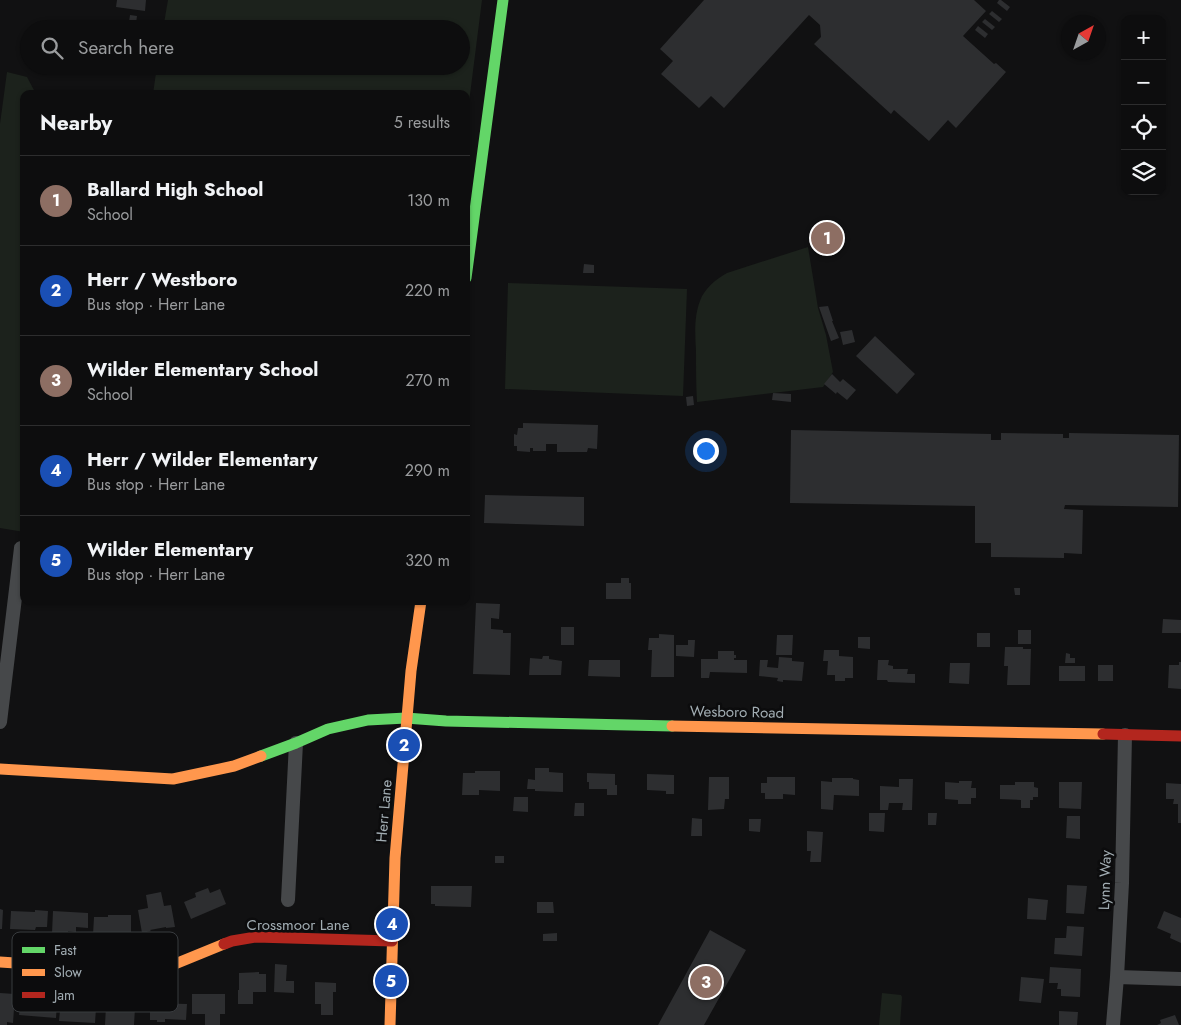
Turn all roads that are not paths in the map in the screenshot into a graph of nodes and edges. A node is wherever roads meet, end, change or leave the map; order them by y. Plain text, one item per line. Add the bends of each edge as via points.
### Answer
1 (503, 0) edge
2 (470, 248) edge
3 (20, 556) edge
4 (420, 605) edge
5 (406, 718) junction
6 (0, 722) edge
7 (1125, 736) junction
8 (1181, 736) edge
9 (296, 743) junction
10 (0, 769) edge
11 (288, 900) dead end
12 (392, 941) junction
13 (178, 963) edge
14 (1117, 977) junction
15 (1181, 979) edge
16 (390, 1025) edge
17 (1113, 1025) edge

1 - 2 street
3 - 6 street
4 - 5 street, Herr Lane
5 - 7 street, Wesboro Road via 456,722
5 - 9 street, Wesboro Road via 368,720 328,729
5 - 12 street, Herr Lane
7 - 8 street, Wesboro Road
7 - 14 street, Lynn Way
9 - 10 street, Wesboro Road via 234,766 173,779
9 - 11 street
12 - 13 street, Crossmoor Lane via 256,937 232,942
12 - 16 street, Herr Lane
14 - 15 street
14 - 17 street, Lynn Way

